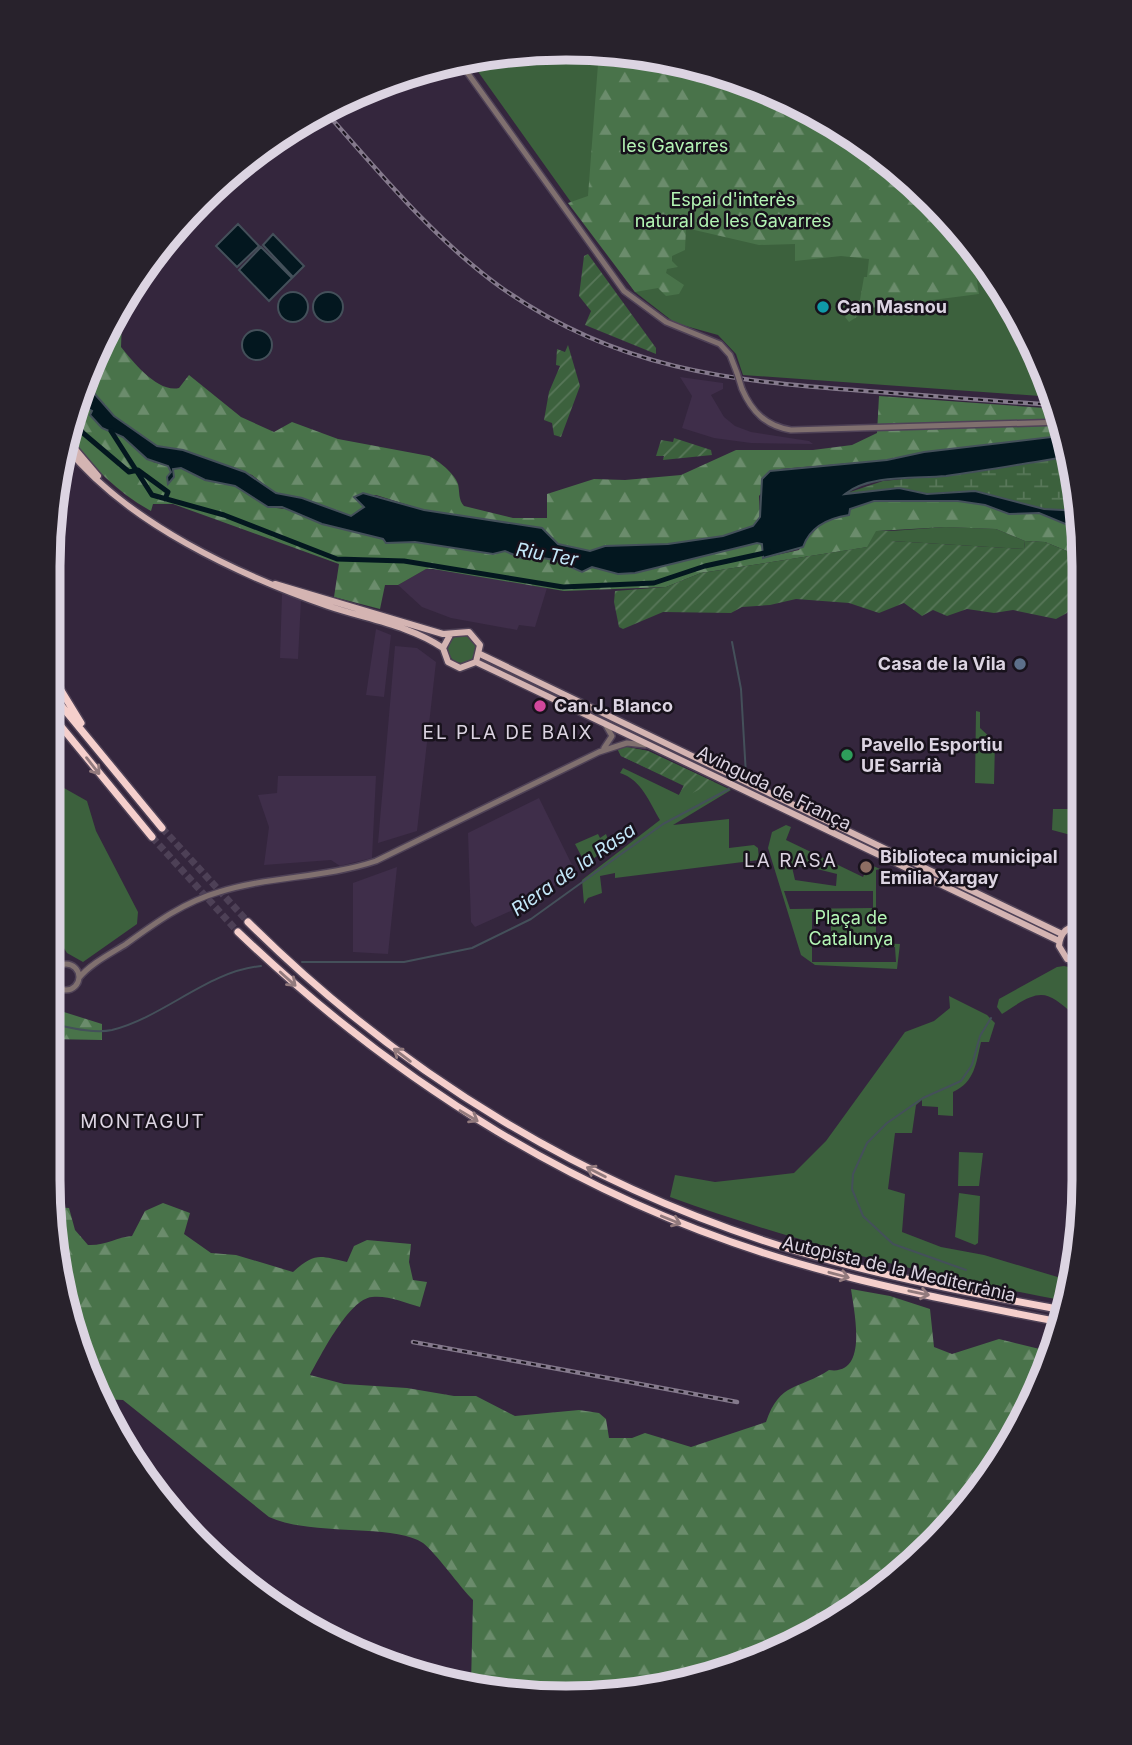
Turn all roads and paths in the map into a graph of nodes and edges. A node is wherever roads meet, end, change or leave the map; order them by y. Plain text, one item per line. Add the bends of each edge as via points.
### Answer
1 (465, 69) edge
2 (1051, 422) edge
3 (73, 452) edge
4 (273, 584) junction
5 (450, 635) junction
6 (443, 648) junction
7 (480, 654) junction
8 (476, 662) junction
9 (60, 689) edge
10 (60, 704) edge
11 (603, 721) junction
12 (60, 725) edge
13 (652, 746) junction
14 (599, 752) junction
15 (140, 803) junction
16 (162, 828) tunnel mouth
17 (152, 837) tunnel mouth
18 (248, 922) tunnel mouth
19 (1072, 927) edge
20 (238, 932) tunnel mouth
21 (1061, 937) junction
22 (1072, 961) edge
23 (60, 965) edge
24 (74, 966) junction
25 (87, 969) junction
26 (79, 978) junction
27 (60, 987) edge
28 (1055, 1308) edge
29 (1052, 1320) edge

1 - 2 street, bridge via 624,291 666,322 720,344 730,355 749,404 761,418 791,430
3 - 4 main road via 151,523 189,546
4 - 5 main road
4 - 6 main road
5 - 6 main road
5 - 7 main road via 469,632 481,645
6 - 8 main road via 452,666 467,668
7 - 8 main road
7 - 21 main road, Avinguda de França
8 - 11 main road, Avinguda de França
9 - 15 highway
10 - 15 highway
11 - 13 main road, Avinguda de França
11 - 14 street via 612,736
12 -> 17 highway
13 - 14 street via 627,743
13 - 21 main road, Avinguda de França
14 - 25 street via 376,861 233,888 182,907
15 - 16 highway
28 -> 18 highway, Autopista de la Mediterrània via 896,1277 790,1248 642,1194 509,1126 412,1063 358,1022
19 - 21 main road
20 -> 29 highway, Autopista de la Mediterrània via 355,1035 428,1089 492,1130 618,1196 783,1259
21 - 22 main road via 1063,955
23 - 24 street
24 - 25 street
24 - 26 street
25 - 26 street
26 - 27 street via 69,989

